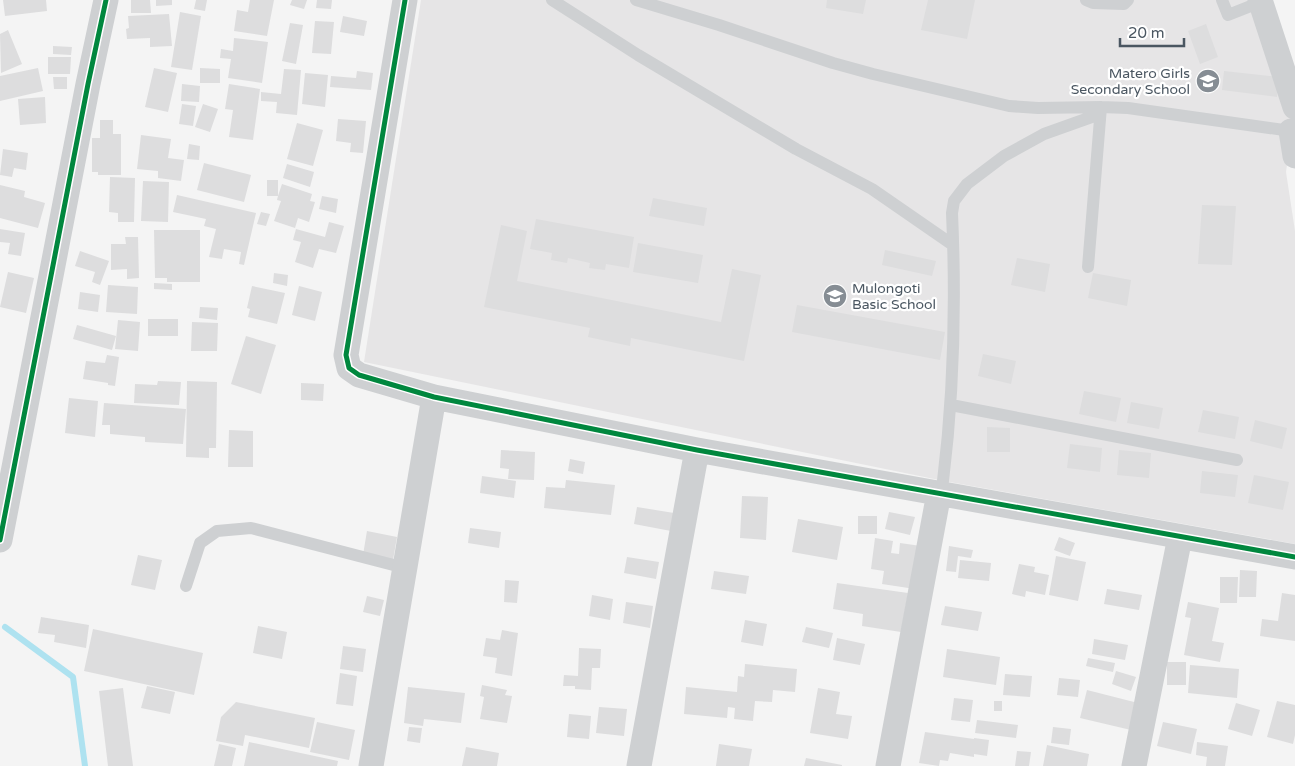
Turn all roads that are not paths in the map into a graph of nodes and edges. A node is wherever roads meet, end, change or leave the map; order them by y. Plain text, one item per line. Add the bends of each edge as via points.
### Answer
1 (106, 0) edge
2 (405, 0) edge
3 (552, 0) edge
4 (636, 0) edge
5 (1086, 0) edge
6 (1128, 0) edge
7 (1222, 0) edge
8 (1260, 1) edge
9 (1295, 107) edge
10 (1100, 110) junction
11 (1293, 132) edge
12 (1295, 156) edge
13 (953, 245) junction
14 (1088, 267) dead end
15 (434, 397) junction
16 (951, 405) junction
17 (697, 450) junction
18 (1237, 460) dead end
19 (939, 493) junction
20 (1180, 537) junction
21 (0, 540) edge
22 (1295, 557) edge
23 (405, 568) junction
24 (186, 586) dead end
25 (370, 766) edge
26 (639, 766) edge
27 (888, 766) edge
28 (1134, 766) edge

1 - 21 street
2 - 15 street via 346,355 349,368 359,375
3 - 13 lane via 796,149 872,189
4 - 10 lane via 833,63 922,86 1009,106
5 - 6 lane via 1124,4
7 - 8 lane via 1228,15
8 - 9 street
10 - 11 lane via 1128,108
10 - 13 lane via 1044,134 1004,156 967,184 954,201
10 - 14 lane
11 - 12 street
13 - 16 lane
15 - 17 street
15 - 23 street
16 - 18 lane
16 - 19 lane
17 - 19 street
17 - 26 street
19 - 20 street
19 - 27 street
20 - 22 street
20 - 28 street
23 - 24 lane via 251,528 217,531 200,543
23 - 25 street

